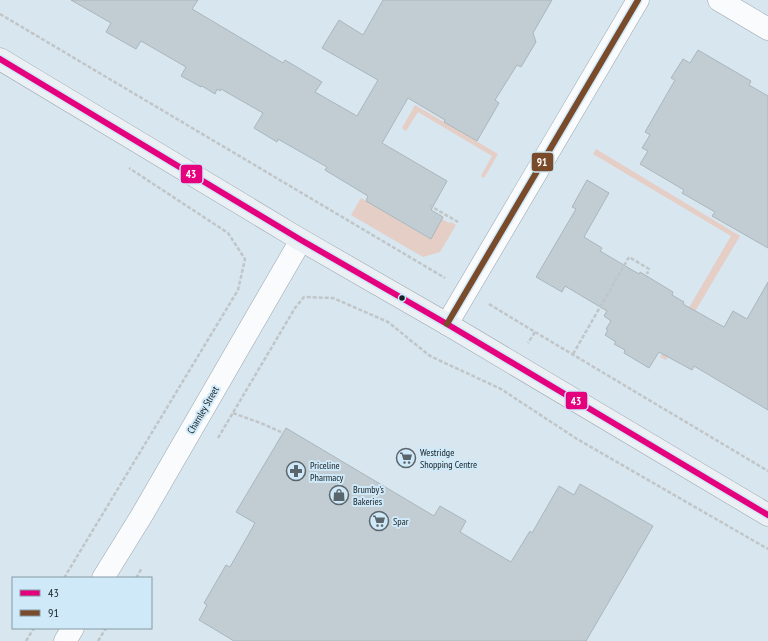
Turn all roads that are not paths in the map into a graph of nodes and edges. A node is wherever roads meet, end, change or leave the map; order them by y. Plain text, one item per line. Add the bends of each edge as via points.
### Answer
1 (638, 0) edge
2 (719, 0) edge
3 (768, 29) edge
4 (0, 59) edge
5 (301, 240) junction
6 (447, 324) junction
7 (768, 515) edge
8 (104, 577) edge
9 (72, 629) edge
10 (65, 641) edge

1 - 6 street
2 - 3 street
4 - 5 main road
5 - 6 main road
5 - 8 street, Charnley Street
6 - 7 main road
9 - 10 street

